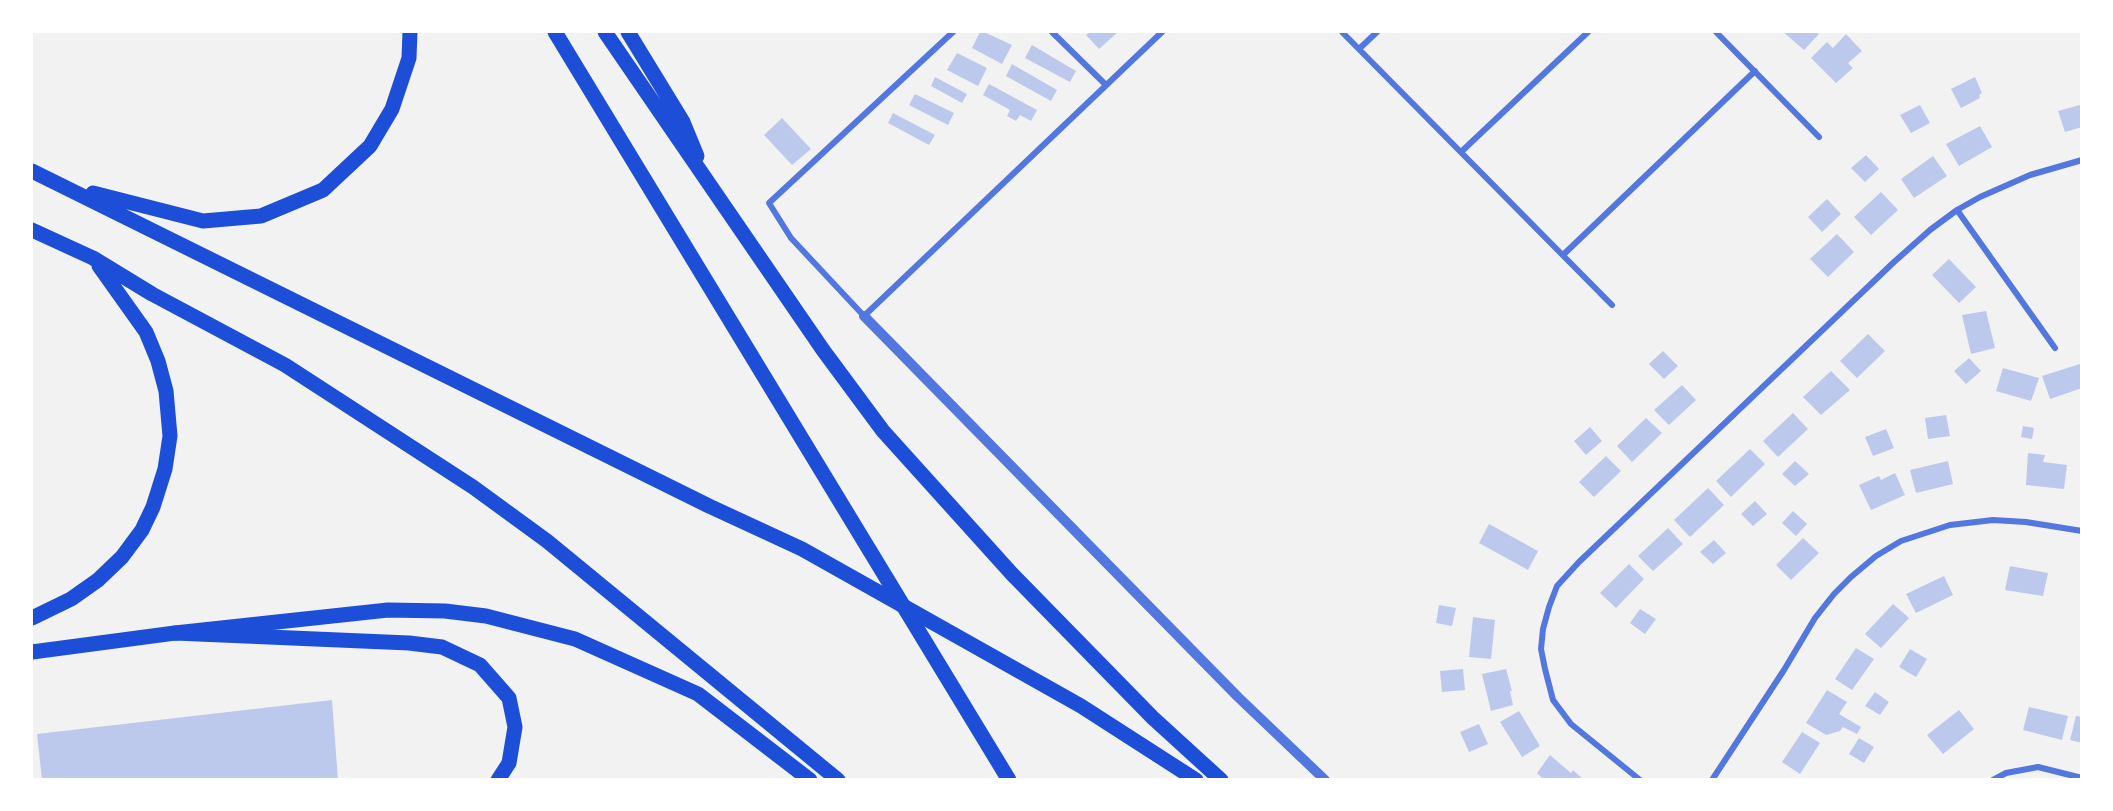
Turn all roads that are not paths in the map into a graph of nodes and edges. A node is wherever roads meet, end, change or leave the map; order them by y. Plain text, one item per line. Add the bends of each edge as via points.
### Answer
1 (410, 32) edge
2 (555, 32) edge
3 (605, 32) edge
4 (628, 32) edge
5 (952, 32) edge
6 (1052, 32) edge
7 (1162, 32) edge
8 (1342, 32) edge
9 (1377, 32) edge
10 (1588, 32) edge
11 (1716, 32) edge
12 (1359, 49) junction
13 (1755, 71) junction
14 (1106, 86) junction
15 (1819, 137) dead end
16 (1461, 152) junction
17 (2082, 160) edge
18 (32, 171) edge
19 (57, 183) junction
20 (710, 186) junction
21 (1957, 210) junction
22 (32, 230) edge
23 (1563, 255) junction
24 (93, 258) junction
25 (1612, 305) dead end
26 (864, 316) junction
27 (2055, 348) dead end
28 (2082, 531) edge
29 (32, 618) edge
30 (176, 633) junction
31 (32, 652) edge
32 (2082, 778) edge
33 (498, 780) edge
34 (810, 780) edge
35 (838, 780) edge
36 (1009, 780) edge
37 (1196, 780) edge
38 (1221, 780) edge
39 (1325, 780) edge
40 (1640, 780) edge
41 (1712, 780) edge
42 (1993, 780) edge

1 - 19 main road via 409,58 392,109 370,146 322,190 261,216 203,221
2 - 36 main road
3 - 20 main road
4 - 20 main road via 683,122
5 - 26 street via 769,202 792,238
6 - 14 street
7 - 14 street
8 - 12 street
9 - 12 street
10 - 16 street
11 - 13 street
12 - 16 street
13 - 15 street
13 - 23 street
14 - 26 street
16 - 23 street
17 - 21 street via 2030,175
18 - 19 main road
19 - 37 main road via 802,549 1081,706
20 - 38 main road via 883,431 1012,574
21 - 27 street
21 - 40 street via 1893,262 1557,586 1541,649 1553,700 1570,724
22 - 24 main road
23 - 25 street
24 - 29 main road via 146,332 158,361 166,391 170,436 165,469 142,530 122,557 71,599
24 - 35 main road via 285,365 472,487 547,541
26 - 39 street via 1238,697
28 - 41 street via 1993,520 1950,525 1901,541 1876,556 1834,594 1815,618
30 - 31 main road
30 - 33 main road via 442,647 480,665 509,698 515,727 509,763
30 - 34 main road via 388,610 486,616 575,639 698,694
32 - 42 street via 2038,767 2006,772

